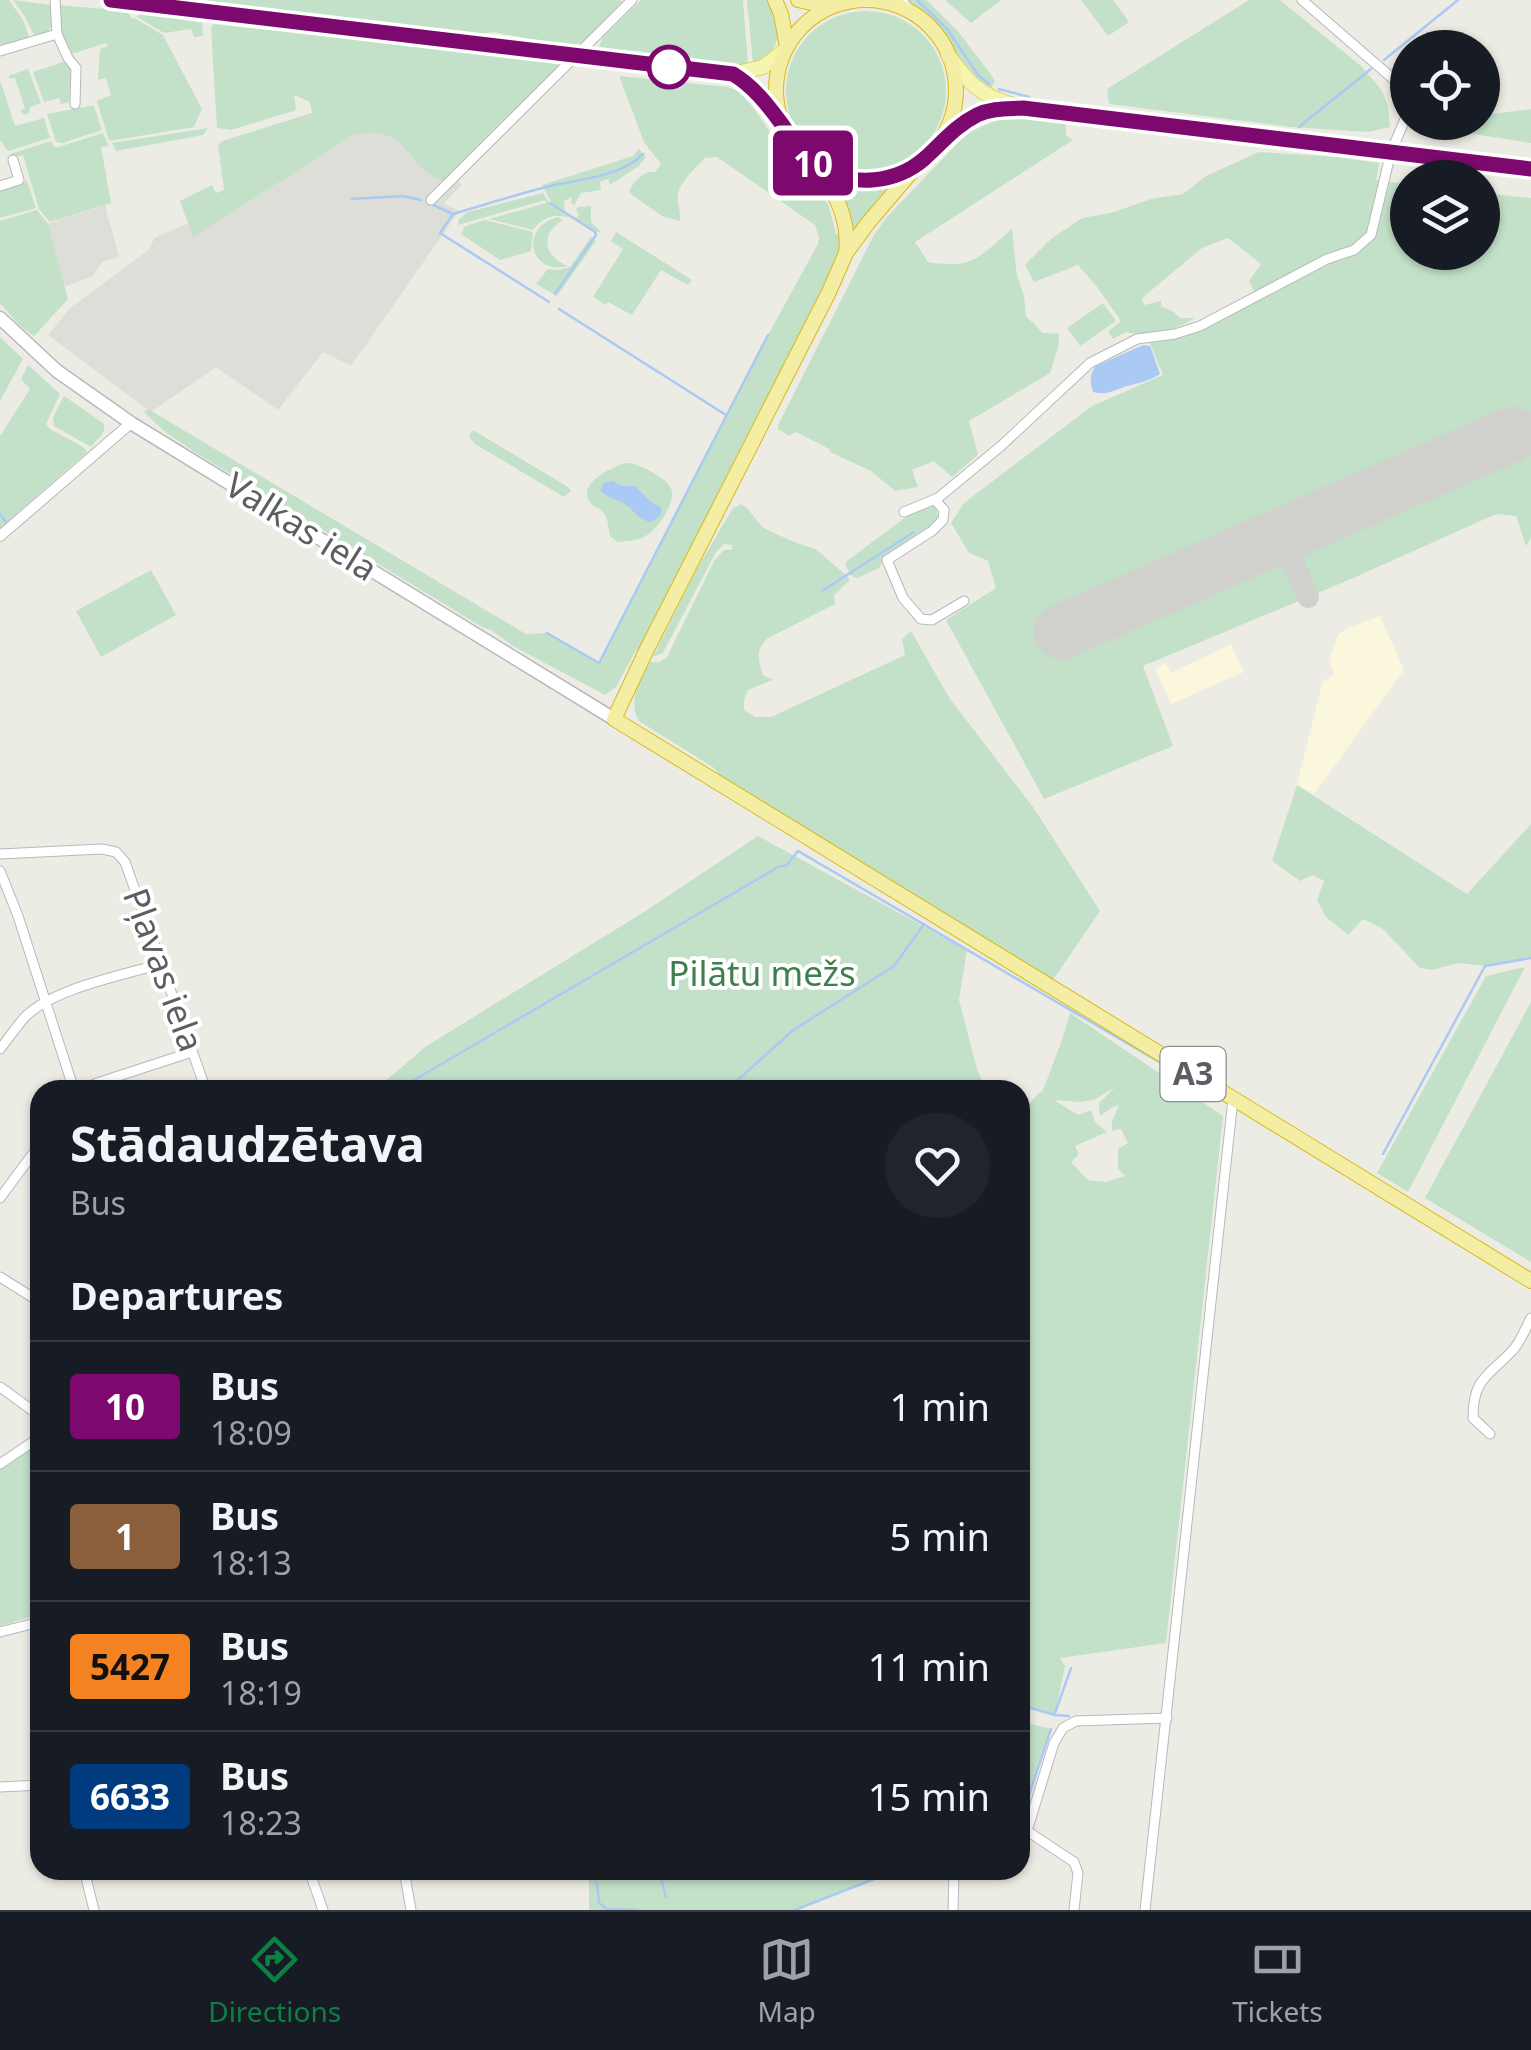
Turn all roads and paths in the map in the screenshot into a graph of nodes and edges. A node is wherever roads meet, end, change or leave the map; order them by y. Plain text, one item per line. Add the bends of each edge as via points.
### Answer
1 (55, 0) edge
2 (110, 0) edge
3 (632, 0) edge
4 (775, 0) edge
5 (798, 0) edge
6 (1302, 0) edge
7 (846, 2) edge
8 (904, 6) edge
9 (57, 34) junction
10 (787, 48) junction
11 (0, 51) edge
12 (948, 54) junction
13 (578, 56) junction
14 (733, 74) junction
15 (75, 104) dead end
16 (1023, 108) junction
17 (783, 126) junction
18 (940, 142) junction
19 (1392, 152) junction
20 (12, 160) dead end
21 (920, 162) junction
22 (1531, 168) edge
23 (822, 169) junction
24 (0, 186) edge
25 (431, 200) dead end
26 (846, 254) junction
27 (0, 318) edge
28 (131, 423) junction
29 (935, 500) junction
30 (904, 512) dead end
31 (0, 536) edge
32 (964, 601) dead end
33 (614, 719) junction
34 (0, 854) edge
35 (0, 871) edge
36 (160, 964) junction
37 (46, 1001) junction
38 (0, 1050) edge
39 (192, 1052) junction
40 (71, 1080) edge
41 (106, 1080) edge
42 (202, 1080) edge
43 (1233, 1099) junction
44 (30, 1157) edge
45 (0, 1175) edge
46 (10, 1182) junction
47 (0, 1198) edge
48 (0, 1277) edge
49 (1531, 1281) edge
50 (30, 1296) edge
51 (1531, 1318) edge
52 (0, 1387) edge
53 (30, 1409) edge
54 (1490, 1434) dead end
55 (30, 1444) edge
56 (0, 1464) edge
57 (30, 1624) edge
58 (0, 1632) edge
59 (1166, 1718) junction
60 (30, 1786) edge
61 (0, 1787) edge
62 (1030, 1812) edge
63 (1030, 1836) edge
64 (86, 1880) edge
65 (312, 1880) edge
66 (406, 1880) edge
67 (954, 1880) edge
68 (94, 1910) edge
69 (322, 1910) edge
70 (411, 1910) edge
71 (953, 1910) edge
72 (1074, 1910) edge
73 (1145, 1910) edge

1 - 9 street
2 - 13 main road
3 - 13 street
4 - 10 highway
5 - 7 highway
6 - 19 street via 1404,92 1406,117
7 - 8 highway
7 - 10 highway via 817,15
8 - 12 highway
9 - 11 street
9 - 15 street via 76,68
10 - 14 main road via 763,67
10 - 17 highway via 776,95
12 - 16 main road via 979,90
12 - 18 highway via 954,106
13 - 14 main road
13 - 25 street
14 - 17 main road
16 - 18 main road via 980,114
16 - 19 main road
17 - 23 highway
18 - 21 highway
19 - 22 main road
19 - 29 street via 1371,235 1354,250 1200,326 1137,339 1090,363
20 - 24 street via 18,180
21 - 23 highway via 878,180
21 - 26 highway
23 - 26 highway via 844,220
26 - 33 highway
27 - 28 main road, Valkas iela via 56,371
28 - 31 street
28 - 33 main road, Valkas iela
29 - 30 street
29 - 32 street via 943,520 886,560 921,619 932,620
33 - 43 highway, A3
34 - 36 street, Pļavas iela via 116,852
35 - 37 street
36 - 37 street
36 - 39 street, Pļavas iela
37 - 38 street
37 - 40 street
39 - 41 street
39 - 42 street, Pļavas iela
43 - 49 highway, A3
43 - 59 street
44 - 46 street
45 - 46 street
46 - 47 street
48 - 50 street
51 - 54 street via 1514,1350 1473,1397 1473,1418
52 - 53 street
55 - 56 street
57 - 58 street
59 - 62 street via 1063,1728
59 - 73 street
60 - 61 street
63 - 72 street via 1074,1862
64 - 68 street
65 - 69 street
66 - 70 street
67 - 71 street

